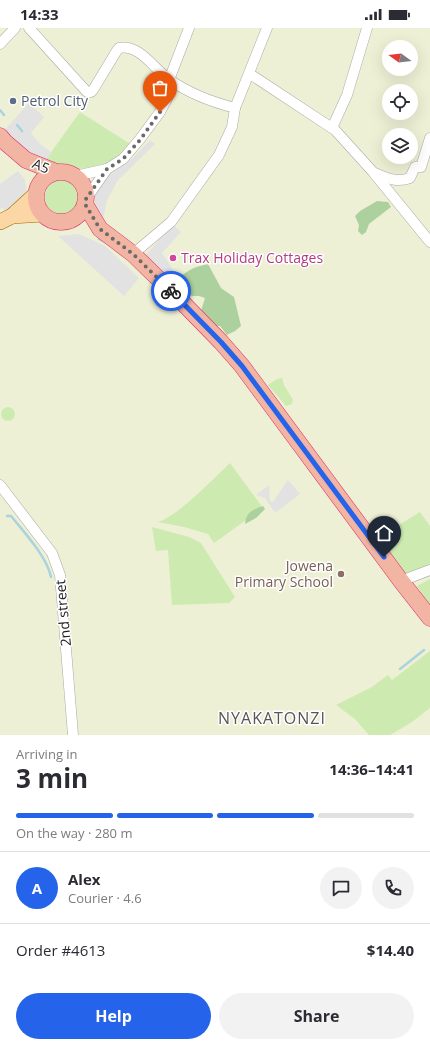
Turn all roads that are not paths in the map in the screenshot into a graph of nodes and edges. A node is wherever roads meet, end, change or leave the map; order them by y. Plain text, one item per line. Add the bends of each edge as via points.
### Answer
1 (15, 28) edge
2 (29, 28) edge
3 (189, 28) edge
4 (267, 28) edge
5 (367, 28) edge
6 (0, 44) edge
7 (250, 74) junction
8 (169, 80) junction
9 (235, 108) junction
10 (332, 128) junction
11 (0, 136) edge
12 (430, 138) edge
13 (26, 160) junction
14 (107, 169) junction
15 (56, 172) junction
16 (373, 172) junction
17 (75, 176) junction
18 (37, 190) junction
19 (85, 202) junction
20 (43, 214) junction
21 (6, 219) edge
22 (66, 221) junction
23 (100, 229) junction
24 (430, 242) edge
25 (133, 254) junction
26 (0, 485) edge
27 (430, 570) edge
28 (401, 581) junction
29 (430, 618) edge
30 (73, 735) edge

1 - 6 street
2 - 8 street via 87,92 93,90 119,48 130,48 146,58
3 - 8 street
4 - 7 street
5 - 10 street via 347,95
7 - 9 street
7 - 10 street
8 - 9 street via 202,98
8 - 14 street via 167,99 160,112 123,159
9 - 25 street via 232,127 219,155 171,222
10 - 16 street
11 - 13 highway, A5 / A5
12 - 16 street via 421,167 415,167 410,178 391,180
13 - 15 highway, A5 / A5
13 - 18 highway, A5 / A5
14 - 17 street
14 - 19 street
15 - 17 highway, A5 via 66,172
15 - 18 highway, A5 via 46,177
16 - 24 street
17 - 19 highway via 85,190
18 - 20 highway, A5 via 38,208
18 - 21 main road
19 - 22 highway via 81,212
19 - 23 highway
20 - 21 main road
20 - 22 highway via 54,221
22 - 23 highway
23 - 25 highway
25 - 28 highway via 205,324 242,366
26 - 30 street, 2nd street via 52,553 60,575
27 - 28 street
28 - 29 highway

